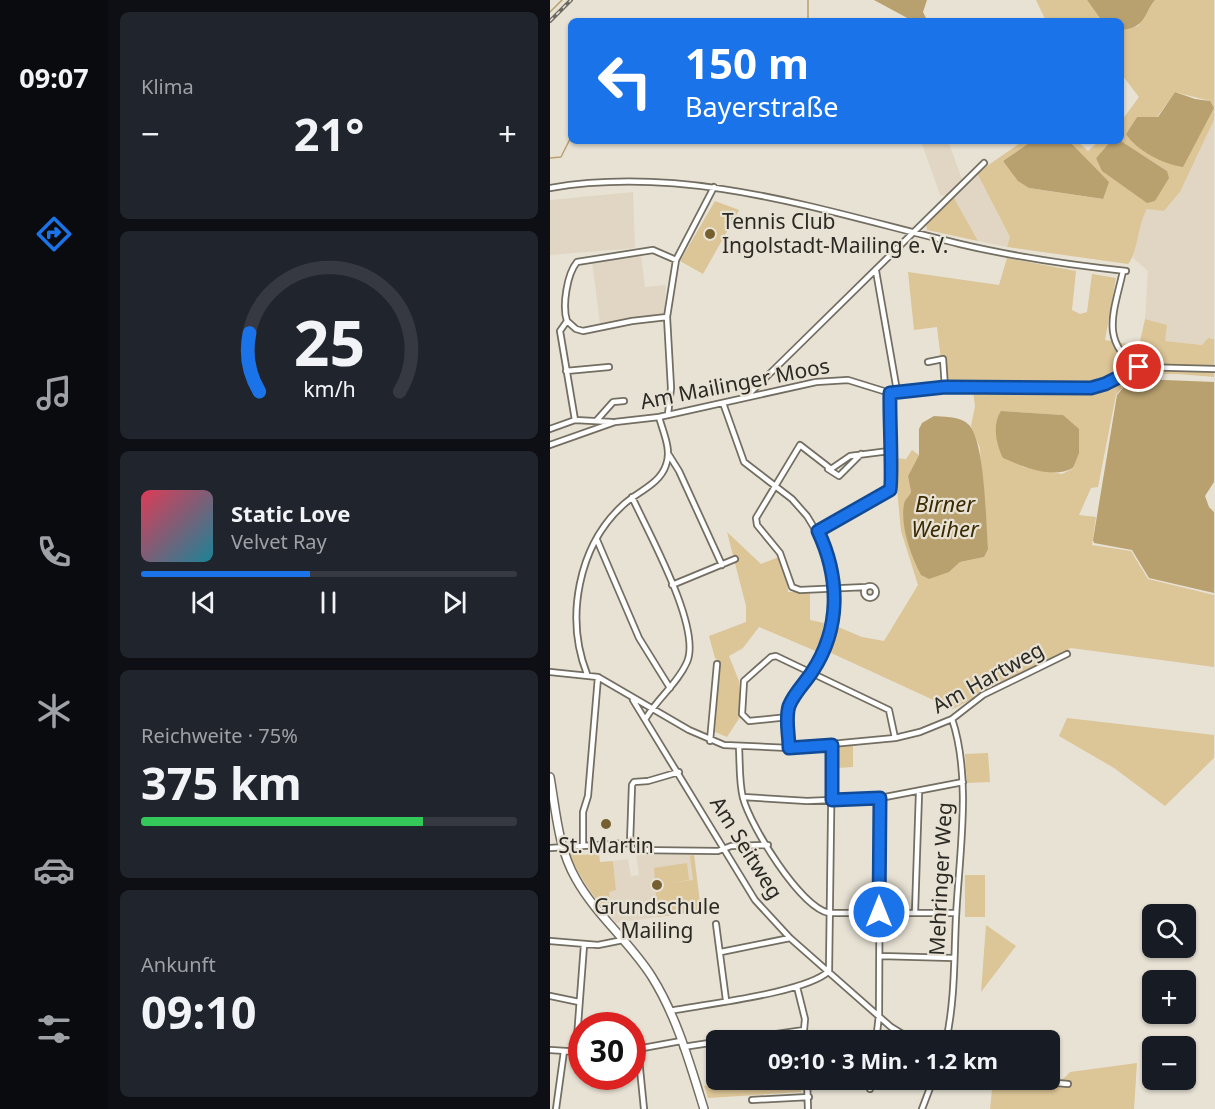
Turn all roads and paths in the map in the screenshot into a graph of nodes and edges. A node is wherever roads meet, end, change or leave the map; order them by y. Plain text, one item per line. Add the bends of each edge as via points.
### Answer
1 (984, 163) dead end
2 (550, 188) edge
3 (714, 188) junction
4 (912, 232) junction
5 (676, 260) junction
6 (876, 271) junction
7 (667, 317) junction
8 (567, 321) junction
9 (928, 362) dead end
10 (609, 367) dead end
11 (1139, 367) junction
12 (1214, 369) edge
13 (566, 371) junction
14 (945, 387) junction
15 (897, 391) junction
16 (890, 393) junction
17 (746, 397) junction
18 (624, 400) dead end
19 (723, 403) junction
20 (668, 414) junction
21 (659, 417) junction
22 (575, 420) junction
23 (597, 420) junction
24 (615, 422) junction
25 (550, 429) edge
26 (582, 432) junction
27 (550, 445) edge
28 (889, 451) junction
29 (861, 454) junction
30 (669, 455) junction
31 (828, 468) junction
32 (775, 484) junction
33 (632, 497) junction
34 (818, 531) junction
35 (597, 540) junction
36 (735, 560) dead end
37 (722, 565) junction
38 (672, 585) junction
39 (866, 587) dead end
40 (835, 588) junction
41 (1067, 654) dead end
42 (717, 664) dead end
43 (550, 672) edge
44 (812, 673) junction
45 (587, 674) junction
46 (598, 677) junction
47 (670, 688) junction
48 (630, 697) junction
49 (652, 708) junction
50 (787, 717) junction
51 (646, 718) junction
52 (952, 719) junction
53 (895, 738) junction
54 (710, 741) junction
55 (832, 745) junction
56 (739, 748) junction
57 (789, 748) junction
58 (679, 772) junction
59 (550, 777) edge
60 (962, 782) junction
61 (919, 793) junction
62 (743, 797) junction
63 (880, 798) junction
64 (832, 800) junction
65 (630, 843) junction
66 (768, 845) junction
67 (583, 846) junction
68 (550, 848) edge
69 (563, 848) junction
70 (724, 848) junction
71 (879, 912) junction
72 (915, 912) junction
73 (829, 913) junction
74 (956, 913) junction
75 (716, 924) dead end
76 (790, 938) junction
77 (623, 940) junction
78 (550, 941) edge
79 (584, 945) junction
80 (721, 952) junction
81 (880, 956) junction
82 (954, 958) junction
83 (829, 971) junction
84 (797, 987) junction
85 (550, 996) edge
86 (726, 1000) junction
87 (579, 1002) junction
88 (670, 1011) junction
89 (579, 1012) edge
90 (879, 1016) junction
91 (804, 1030) edge
92 (877, 1030) edge
93 (899, 1030) edge
94 (947, 1030) edge
95 (706, 1043) edge
96 (682, 1044) junction
97 (646, 1049) edge
98 (550, 1050) edge
99 (564, 1051) junction
100 (568, 1051) edge
101 (1060, 1083) edge
102 (1068, 1084) dead end
103 (641, 1090) edge
104 (808, 1090) edge
105 (929, 1090) edge
106 (809, 1097) junction
107 (752, 1100) dead end
108 (554, 1108) edge
109 (644, 1109) edge
110 (704, 1109) edge
111 (808, 1109) edge
112 (922, 1109) edge

1 - 4 street
2 - 3 street via 637,181
3 - 4 street
3 - 5 street
4 - 6 street
4 - 11 street via 1015,255 1124,271 1113,340 1119,351
5 - 7 street
5 - 8 street via 653,250 577,262 565,310
6 - 15 street
6 - 17 street
7 - 8 street via 583,331
7 - 20 street via 671,387
8 - 13 street via 560,331
9 - 14 street via 943,359
10 - 13 street
11 - 12 street
11 - 14 street via 1091,388
13 - 22 street
14 - 15 street
15 - 16 street
16 - 17 street, Am Mailinger Moos via 839,380
16 - 28 street
17 - 19 street, Am Mailinger Moos
18 - 23 street, Am Mailinger Moos via 613,402
19 - 20 street, Am Mailinger Moos
19 - 32 street via 744,462
20 - 21 street, Am Mailinger Moos
21 - 24 street, Am Mailinger Moos
21 - 30 street
22 - 23 street, Am Mailinger Moos
22 - 25 street, Am Mailinger Moos
22 - 26 street via 583,424
23 - 24 street, Am Mailinger Moos
24 - 26 street, Am Mailinger Moos
26 - 27 street, Am Mailinger Moos
28 - 29 street
28 - 34 street via 890,490
29 - 31 street
29 - 31 street via 839,476
30 - 33 street via 658,478
30 - 37 street
31 - 32 street via 800,445
32 - 34 street
32 - 40 street via 755,522 780,553 791,585 800,590
33 - 35 street via 617,510
33 - 38 street
34 - 40 street
35 - 45 street via 583,571 577,611 578,646
35 - 47 street via 639,638
36 - 37 street
37 - 38 street
38 - 47 street via 689,626 691,649
39 - 40 street
40 - 44 street via 832,625
41 - 52 street, Am Hartweg via 983,696
42 - 54 street
43 - 45 street, Am Hartweg
44 - 50 street via 792,698
44 - 50 street via 776,656 744,681 745,718 749,721
44 - 53 street via 889,710
45 - 46 street, Am Hartweg
46 - 48 street, Am Hartweg
46 - 67 street via 588,796 583,812
47 - 49 street
48 - 49 street, Am Hartweg
48 - 51 street, Am Seitweg
49 - 51 street
49 - 54 street, Am Hartweg
50 - 57 street
51 - 58 street, Am Seitweg
52 - 53 street, Am Hartweg
52 - 60 street, Mehringer Weg
53 - 55 street, Am Hartweg
54 - 56 street, Am Hartweg
55 - 57 street, Am Hartweg
55 - 64 street
56 - 57 street, Am Hartweg
56 - 62 street
58 - 65 street via 634,782
58 - 70 street, Am Seitweg
59 - 69 street
60 - 61 street
60 - 74 street, Mehringer Weg
61 - 63 street
61 - 72 street
62 - 64 street
62 - 66 street
63 - 64 street
63 - 71 street
64 - 73 street
65 - 67 street
65 - 70 street via 633,850
66 - 70 street
66 - 73 street via 799,893 819,911
67 - 69 street
68 - 69 street
69 - 77 street via 584,892
70 - 76 street, Am Seitweg via 755,900
71 - 72 street
71 - 73 street
71 - 81 street
72 - 74 street
73 - 83 street
74 - 82 street, Mehringer Weg
75 - 80 street
76 - 80 street
76 - 83 street, Am Seitweg
77 - 79 street
77 - 88 street via 652,976
78 - 79 street
79 - 87 street
80 - 86 street
81 - 82 street
81 - 90 street
82 - 94 street, Mehringer Weg
83 - 84 street
83 - 90 street, Am Seitweg
84 - 86 street
84 - 91 street
85 - 87 street
86 - 88 street
87 - 89 street
88 - 96 street
90 - 92 street
90 - 93 street, Am Seitweg
95 - 96 street
96 - 97 street
96 - 110 street
98 - 99 street
99 - 100 street
99 - 108 street
101 - 102 street
103 - 109 street
104 - 106 street
105 - 112 street
106 - 107 street
106 - 111 street

